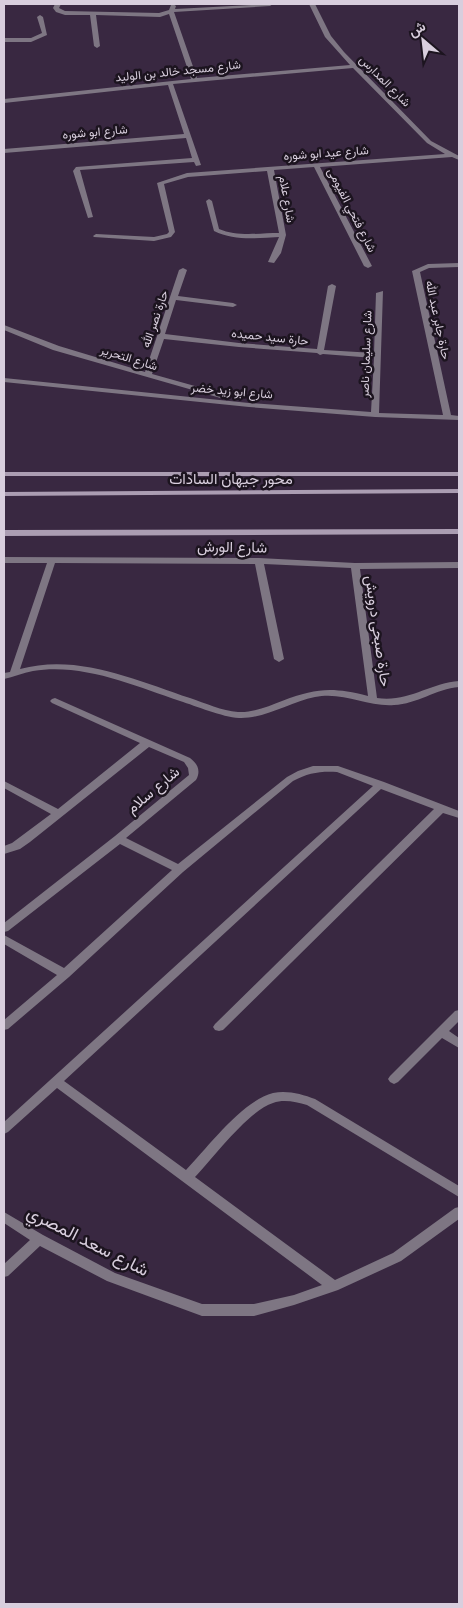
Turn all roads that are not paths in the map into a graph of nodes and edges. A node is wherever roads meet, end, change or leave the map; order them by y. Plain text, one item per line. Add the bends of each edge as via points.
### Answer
1 (58, 4) edge
2 (174, 4) edge
3 (270, 4) edge
4 (312, 4) edge
5 (171, 10) junction
6 (93, 14) junction
7 (40, 17) dead end
8 (4, 40) edge
9 (97, 46) dead end
10 (355, 66) junction
11 (195, 80) junction
12 (170, 83) junction
13 (4, 101) edge
14 (188, 136) junction
15 (4, 151) edge
16 (452, 155) junction
17 (459, 158) edge
18 (197, 160) junction
19 (316, 165) junction
20 (270, 168) junction
21 (201, 173) junction
22 (209, 201) dead end
23 (90, 217) dead end
24 (283, 235) junction
25 (96, 236) dead end
26 (272, 262) dead end
27 (459, 265) edge
28 (368, 266) dead end
29 (183, 270) dead end
30 (332, 286) dead end
31 (380, 294) dead end
32 (174, 298) junction
33 (233, 305) dead end
34 (4, 327) edge
35 (161, 336) junction
36 (320, 353) junction
37 (377, 356) junction
38 (148, 375) junction
39 (4, 380) edge
40 (250, 404) junction
41 (376, 415) junction
42 (448, 418) junction
43 (459, 418) edge
44 (4, 474) edge
45 (459, 474) edge
46 (459, 492) edge
47 (4, 494) edge
48 (459, 532) edge
49 (4, 533) edge
50 (4, 560) edge
51 (52, 560) junction
52 (259, 561) junction
53 (459, 565) edge
54 (355, 566) junction
55 (280, 659) dead end
56 (14, 672) junction
57 (4, 676) edge
58 (459, 684) edge
59 (373, 700) junction
60 (55, 701) dead end
61 (148, 742) junction
62 (4, 784) edge
63 (381, 784) junction
64 (442, 808) junction
65 (58, 813) junction
66 (459, 815) edge
67 (119, 839) junction
68 (4, 850) edge
69 (179, 869) junction
70 (4, 928) edge
71 (4, 939) edge
72 (65, 974) junction
73 (459, 1014) edge
74 (4, 1026) edge
75 (219, 1027) dead end
76 (441, 1032) junction
77 (459, 1044) edge
78 (394, 1079) dead end
79 (56, 1081) junction
80 (4, 1129) edge
81 (186, 1178) junction
82 (459, 1192) edge
83 (459, 1212) edge
84 (4, 1217) edge
85 (40, 1239) junction
86 (4, 1272) edge
87 (334, 1286) junction

1 - 6 street via 58,11
2 - 5 street
3 - 5 street
4 - 10 street, شارع المدارس via 328,37
5 - 6 street via 160,15
5 - 11 street
6 - 9 street
7 - 8 street via 43,36
10 - 11 street, شارع مسجد خالد بن الوليد
10 - 16 street, شارع المدارس via 429,142
11 - 12 street, شارع مسجد خالد بن الوليد
12 - 13 street, شارع مسجد خالد بن الوليد
12 - 14 street
14 - 15 street, شارع ابو شوره
14 - 18 street
16 - 17 street, شارع المدارس
16 - 19 street, شارع عيد ابو شوره
18 - 21 street
18 - 23 street via 78,168 76,171
19 - 20 street, شارع عيد ابو شوره
19 - 28 street, شارع فتحي الفيومى
20 - 21 street, شارع عيد ابو شوره
20 - 24 street, شارع علام
21 - 25 street, شارع عيد ابو شوره via 160,183 172,232 169,236 154,239
22 - 24 street via 216,230 220,232
24 - 26 street, شارع علام
27 - 42 street, حارة جابر عبد الله via 428,266 416,271
29 - 32 street, حارة نصر الله
30 - 36 street
31 - 37 street, شارع سليمان ناصر
32 - 33 street
32 - 35 street, حارة نصر الله
34 - 38 street, شارع التحرير via 56,348
35 - 36 street, حارة سيد حميده
35 - 38 street, حارة نصر الله
36 - 37 street, حارة سيد حميده
37 - 41 street, شارع سليمان ناصر
38 - 40 street, شارع التحرير
39 - 40 street, شارع ابو زيد خضر
40 - 41 street, شارع ابو زيد خضر
41 - 42 street, شارع ابو زيد خضر
42 - 43 street, شارع ابو زيد خضر
44 - 45 main road
46 - 47 main road, محور جيهان السادات
48 - 49 main road
50 - 51 street, شارع الورش
51 - 52 street, شارع الورش
51 - 56 street
52 - 54 street, شارع الورش
52 - 55 street
53 - 54 street, شارع الورش
54 - 59 street, حارة صبحى درويش
56 - 57 street
56 - 59 street via 74,666 238,715 251,715 325,692 353,694
58 - 59 street via 436,687 400,702
60 - 61 street, شارع سلام
61 - 65 street
61 - 67 street, شارع سلام via 193,764 193,778
62 - 65 street
63 - 64 street
63 - 69 street via 338,769 303,771
63 - 79 street
64 - 66 street
64 - 75 street
65 - 68 street via 16,846
67 - 69 street
67 - 70 street, شارع سلام
69 - 72 street
71 - 72 street
72 - 74 street
73 - 76 street
76 - 77 street
76 - 78 street
79 - 80 street
79 - 81 street
81 - 82 street via 255,1107 271,1098 291,1096 311,1102
81 - 87 street
83 - 87 street, شارع سعد المصري via 398,1257
84 - 85 street, شارع سعد المصري
85 - 86 street
85 - 87 street, شارع سعد المصري via 111,1277 202,1310 254,1310

